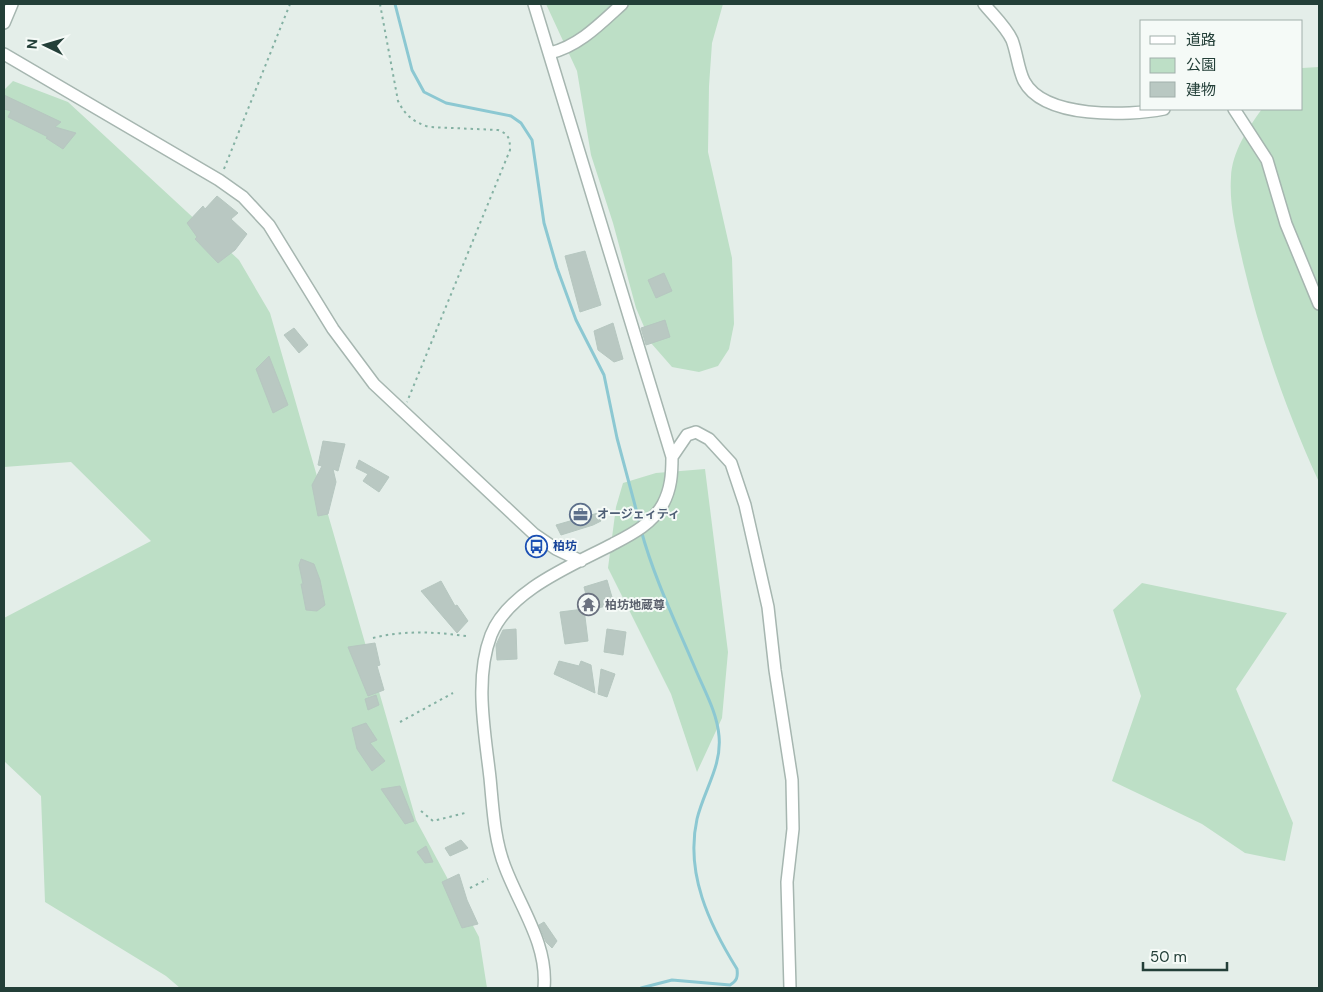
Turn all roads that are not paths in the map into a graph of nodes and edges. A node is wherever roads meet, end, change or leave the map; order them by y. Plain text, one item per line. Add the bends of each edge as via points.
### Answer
1 (12, 4) edge
2 (534, 4) edge
3 (622, 4) edge
4 (984, 4) edge
5 (4, 23) edge
6 (550, 53) junction
7 (4, 54) edge
8 (1157, 110) edge
9 (1235, 110) edge
10 (1319, 304) edge
11 (672, 457) junction
12 (581, 561) junction
13 (544, 988) edge
14 (790, 988) edge

1 - 5 street
2 - 6 street
3 - 6 street via 569,48
4 - 8 street via 1008,33 1024,80 1042,101 1086,112
6 - 11 street
7 - 12 street via 219,180 242,197 269,225 352,358 374,384 534,534
9 - 10 street via 1266,160 1286,224
11 - 12 street via 670,488 662,505 646,524
11 - 14 street via 686,435 696,432 709,439 731,463 758,554 792,780 793,829 788,882
12 - 13 street via 541,583 505,610 491,636 484,682 484,717 497,839 505,868 540,947 545,970

